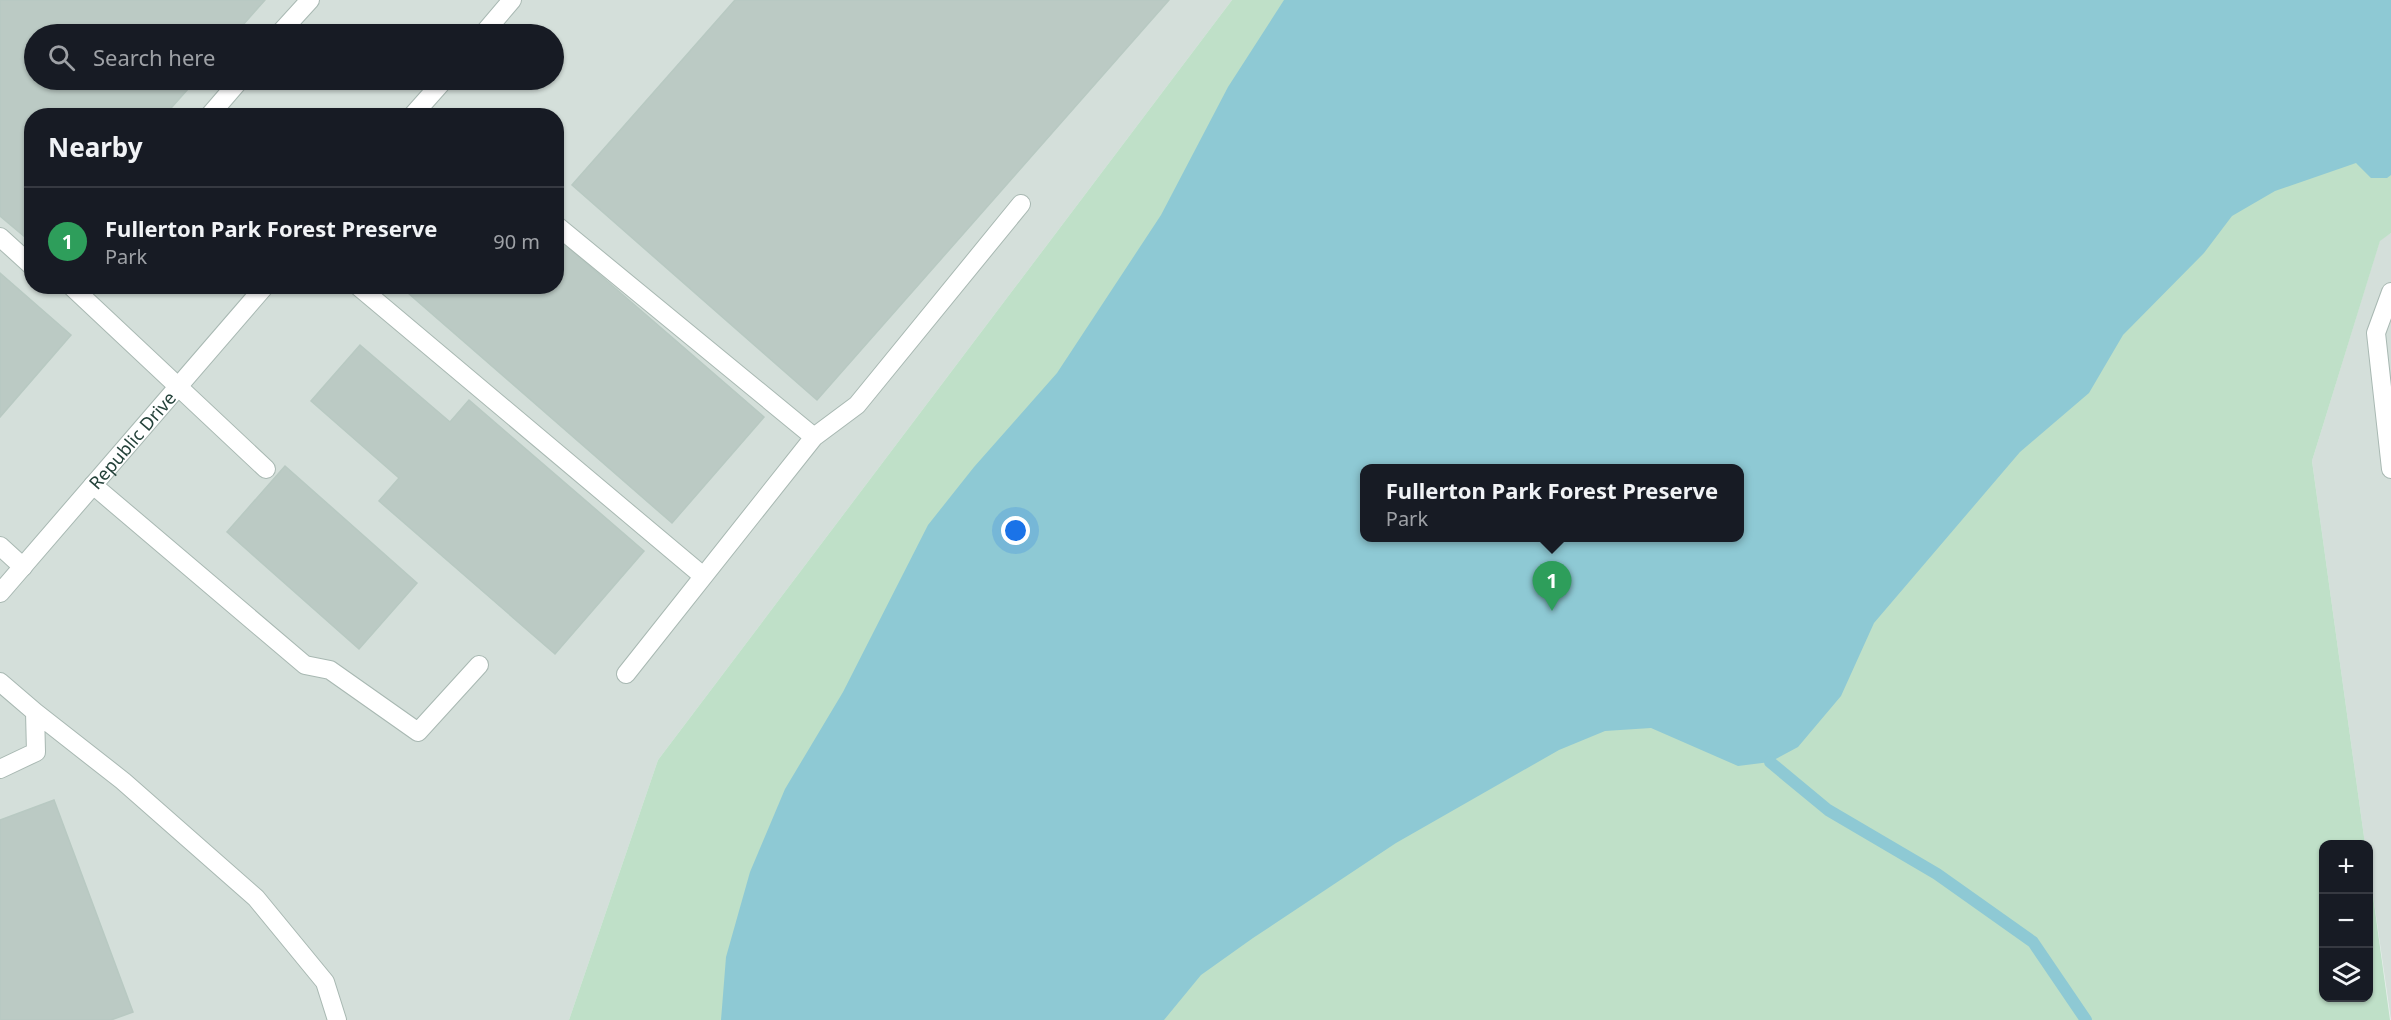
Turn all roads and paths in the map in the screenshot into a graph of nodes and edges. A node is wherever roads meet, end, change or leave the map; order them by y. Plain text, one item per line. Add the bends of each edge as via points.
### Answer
1 (310, 0) edge
2 (512, 0) edge
3 (288, 24) edge
4 (492, 24) edge
5 (231, 90) edge
6 (436, 90) edge
7 (215, 108) edge
8 (423, 108) edge
9 (1021, 204) dead end
10 (564, 232) edge
11 (0, 237) edge
12 (24, 259) edge
13 (2391, 292) edge
14 (80, 294) edge
15 (258, 294) edge
16 (368, 294) edge
17 (179, 386) junction
18 (814, 437) junction
19 (266, 469) dead end
20 (2391, 469) edge
21 (93, 485) junction
22 (0, 546) edge
23 (22, 567) junction
24 (703, 576) junction
25 (0, 593) edge
26 (479, 666) dead end
27 (626, 674) dead end
28 (0, 682) edge
29 (35, 712) junction
30 (0, 769) edge
31 (337, 1020) edge

1 - 3 street
2 - 4 street
5 - 7 street
6 - 8 street
9 - 18 street via 857,405
10 - 18 street
11 - 12 street
13 - 20 street via 2376,333
14 - 17 street
15 - 17 street, Republic Drive
16 - 24 street
17 - 19 street
17 - 21 street, Republic Drive
18 - 24 street
21 - 23 street, Republic Drive
21 - 26 street via 305,665 330,670 418,732
22 - 23 street
23 - 25 street, Republic Drive
24 - 27 street
28 - 29 street
29 - 30 street via 36,752
29 - 31 street via 123,781 256,898 325,982

